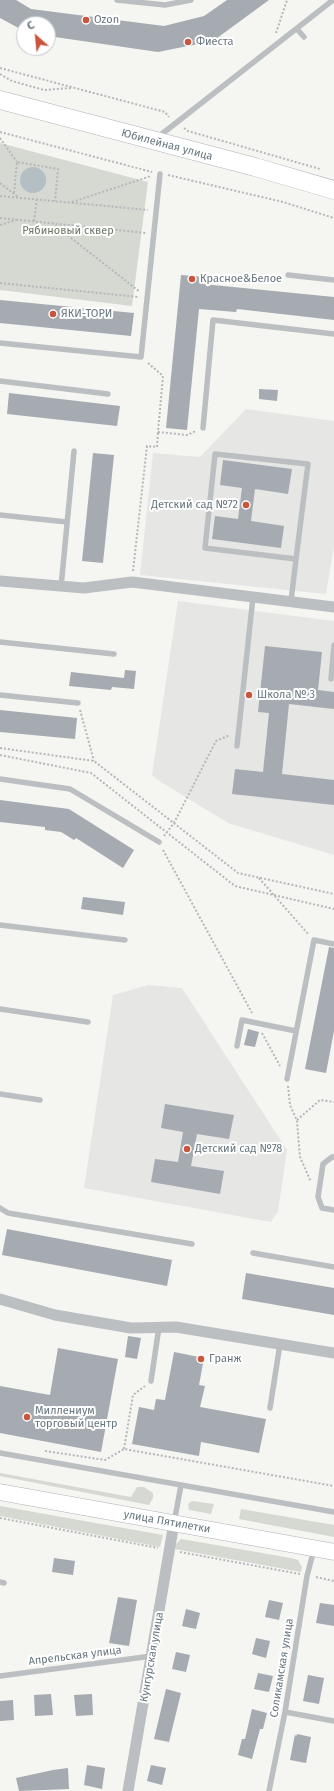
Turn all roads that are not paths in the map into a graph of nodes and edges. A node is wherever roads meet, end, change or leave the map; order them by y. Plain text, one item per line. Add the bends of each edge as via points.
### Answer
1 (117, 0) edge
2 (191, 0) edge
3 (333, 0) edge
4 (297, 29) junction
5 (304, 37) dead end
6 (0, 100) edge
7 (153, 141) junction
8 (160, 174) road end
9 (334, 190) edge
10 (288, 275) dead end
11 (334, 280) edge
12 (334, 334) edge
13 (0, 343) edge
14 (0, 381) edge
15 (108, 394) dead end
16 (203, 428) road end
17 (74, 451) dead end
18 (0, 515) edge
19 (67, 522) junction
20 (296, 559) junction
21 (0, 581) edge
22 (61, 587) junction
23 (254, 597) junction
24 (291, 601) junction
25 (334, 607) edge
26 (0, 642) edge
27 (334, 645) edge
28 (114, 654) dead end
29 (333, 660) edge
30 (331, 679) dead end
31 (0, 695) edge
32 (78, 703) road end
33 (237, 746) dead end
34 (0, 779) edge
35 (159, 842) road end
36 (0, 925) edge
37 (125, 940) dead end
38 (334, 944) edge
39 (0, 1009) edge
40 (88, 1022) dead end
41 (296, 1031) junction
42 (237, 1046) dead end
43 (287, 1079) road end
44 (0, 1094) edge
45 (40, 1100) dead end
46 (334, 1157) edge
47 (0, 1208) edge
48 (334, 1210) edge
49 (192, 1244) dead end
50 (253, 1253) dead end
51 (334, 1267) edge
52 (0, 1299) edge
53 (159, 1327) junction
54 (280, 1344) junction
55 (334, 1353) edge
56 (151, 1381) road end
57 (270, 1408) dead end
58 (0, 1453) edge
59 (181, 1485) junction
60 (0, 1492) edge
61 (334, 1512) edge
62 (174, 1523) junction
63 (314, 1549) junction
64 (334, 1552) edge
65 (152, 1656) junction
66 (0, 1676) edge
67 (285, 1712) junction
68 (334, 1721) edge
69 (128, 1791) edge
70 (269, 1791) edge

1 - 2 lane via 166,5
3 - 4 lane
4 - 5 lane
4 - 7 lane
6 - 7 main road, Юбилейная улица
7 - 9 main road, Юбилейная улица
8 - 13 lane via 141,357
10 - 11 lane
12 - 16 lane via 213,320
14 - 15 lane
17 - 19 lane
18 - 19 lane
19 - 22 lane
20 - 20 lane via 308,464 215,454 205,548
20 - 24 lane
21 - 22 street
22 - 23 street via 84,588 132,582
23 - 24 street
23 - 33 lane
24 - 25 street
26 - 28 lane
27 - 29 lane
29 - 30 lane
31 - 32 lane
34 - 35 lane via 70,789
36 - 37 lane
38 - 41 lane via 314,940
39 - 40 lane
41 - 42 lane via 242,1020
41 - 43 lane
44 - 45 lane
46 - 48 lane via 323,1164 318,1197 322,1208
47 - 49 lane via 8,1213
50 - 51 lane
52 - 53 street via 55,1314 131,1328
53 - 54 street via 176,1327
53 - 56 lane
54 - 55 street
54 - 57 lane
58 - 59 lane
59 - 61 lane
59 - 62 lane
60 - 62 main road, улица Пятилетки
62 - 63 main road, улица Пятилетки
62 - 65 street, Кунгурская улица
63 - 64 main road, улица Пятилетки
63 - 67 lane, Соликамская улица via 307,1576
65 - 66 lane, Апрельская улица
65 - 69 street, Кунгурская улица
67 - 68 lane
67 - 70 lane, Соликамская улица

